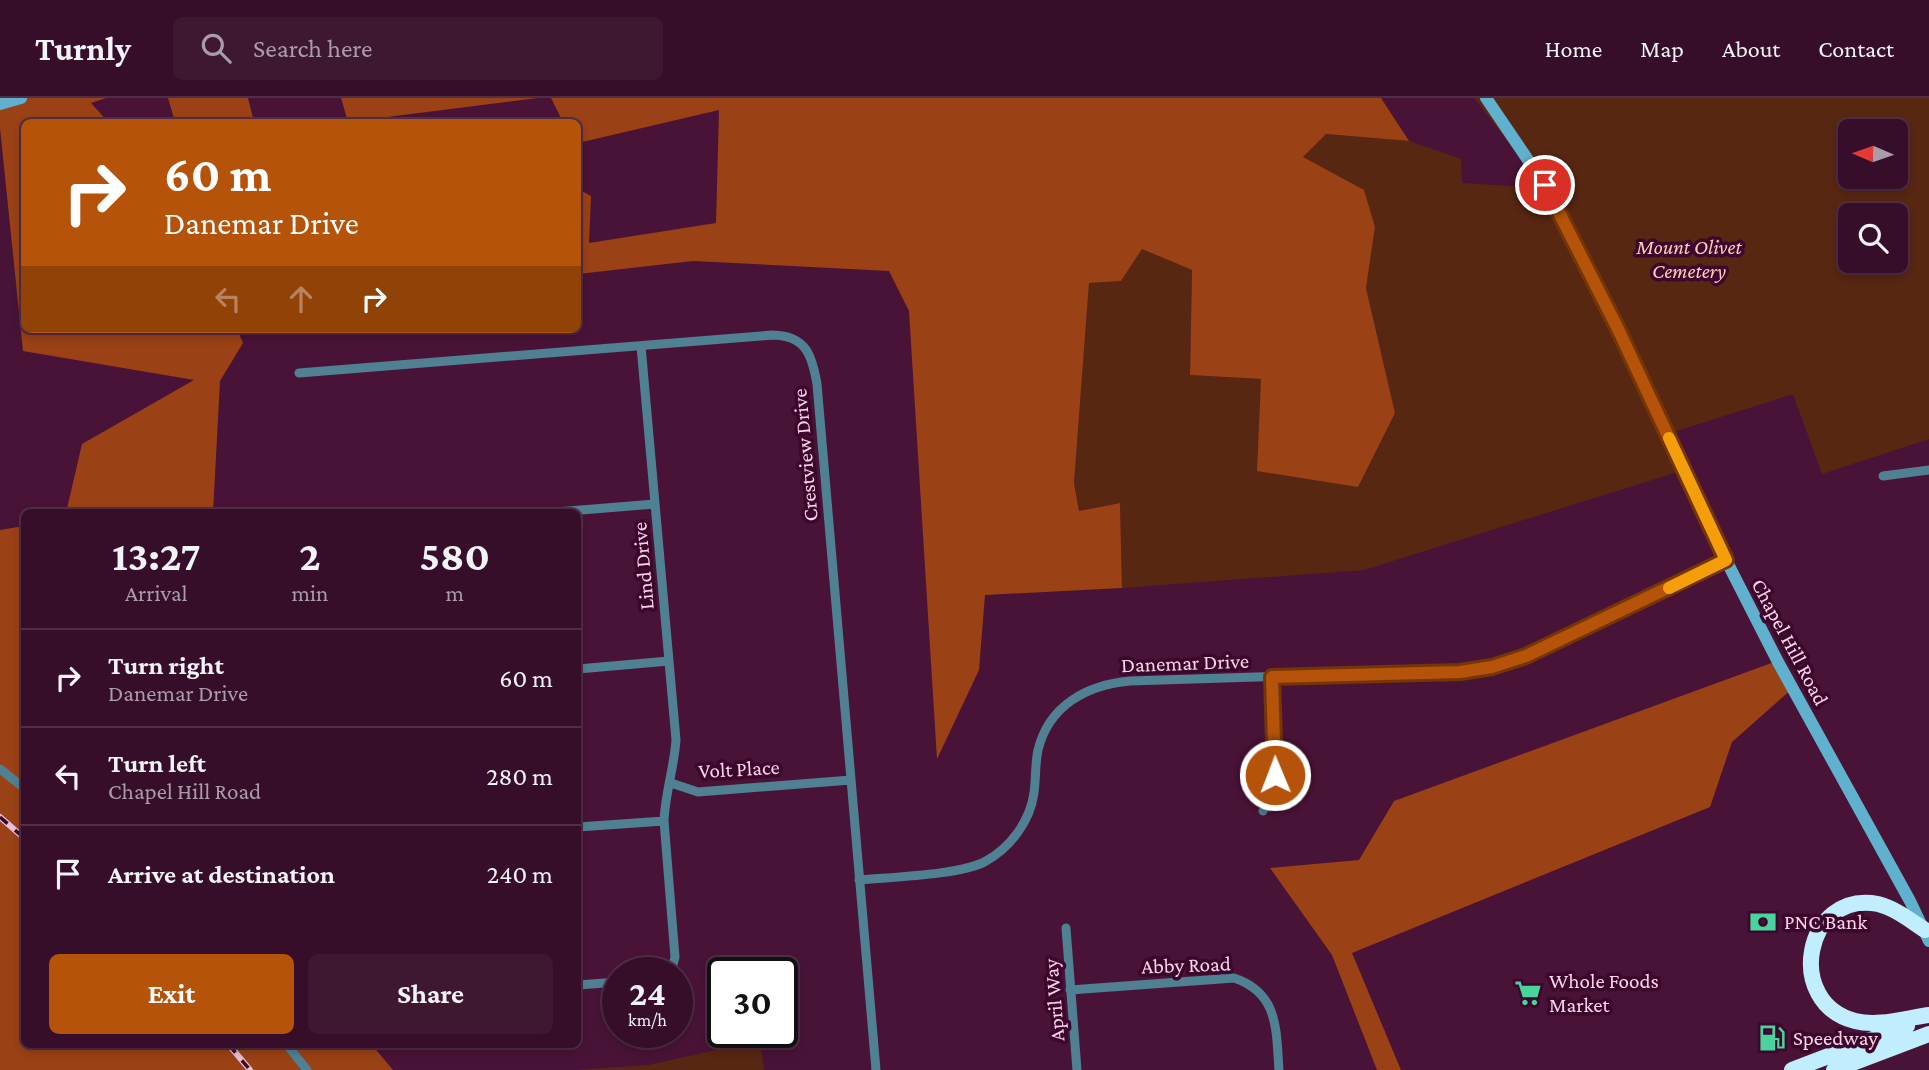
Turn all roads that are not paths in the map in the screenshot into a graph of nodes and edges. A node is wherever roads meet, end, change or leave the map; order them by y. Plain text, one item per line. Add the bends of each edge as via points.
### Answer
1 (21, 98) edge
2 (1486, 98) edge
3 (0, 104) edge
4 (641, 346) junction
5 (299, 373) dead end
6 (1929, 470) edge
7 (1883, 476) dead end
8 (655, 504) junction
9 (581, 510) edge
10 (1726, 560) junction
11 (669, 661) junction
12 (581, 669) edge
13 (1272, 677) junction
14 (0, 769) edge
15 (851, 780) junction
16 (671, 783) junction
17 (21, 786) edge
18 (1263, 811) dead end
19 (664, 821) junction
20 (581, 827) edge
21 (859, 880) junction
22 (1066, 928) dead end
23 (1927, 936) edge
24 (675, 957) edge
25 (602, 983) edge
26 (581, 985) edge
27 (1070, 990) junction
28 (1929, 1016) edge
29 (1929, 1034) edge
30 (290, 1048) edge
31 (307, 1070) edge
32 (876, 1070) edge
33 (1077, 1070) edge
34 (1279, 1070) edge
35 (1792, 1070) edge
36 (1834, 1070) edge

1 - 3 street
2 - 10 street, Chapel Hill Road via 1558,208
4 - 5 street, Crestview Drive
4 - 8 street, Lind Drive
4 - 15 street, Crestview Drive via 783,335 801,344 811,356
6 - 7 street
8 - 9 street
8 - 11 street, Lind Drive
10 - 13 street, Danemar Drive via 1526,656 1492,667 1460,672
10 - 23 street, Chapel Hill Road
11 - 12 street
11 - 16 street, Lind Drive via 676,740
13 - 18 street via 1275,775
13 - 21 street, Danemar Drive via 1130,681 1082,693 1063,706 1046,729 1038,749 1032,805 1021,829 1001,851 986,862 963,869
14 - 17 street
15 - 16 street, Volt Place via 698,792
15 - 21 street, Crestview Drive
16 - 19 street, Volt Place
19 - 20 street
19 - 24 street
21 - 32 street, Crestview Drive
22 - 27 street, April Way
23 - 28 highway via 1880,904 1852,905 1820,928 1810,963 1823,1000 1855,1021
25 - 26 street
27 - 33 street, April Way
27 - 34 street, Abby Road via 1234,978 1245,982 1259,991 1271,1010
28 - 35 highway
29 - 36 highway
30 - 31 street

